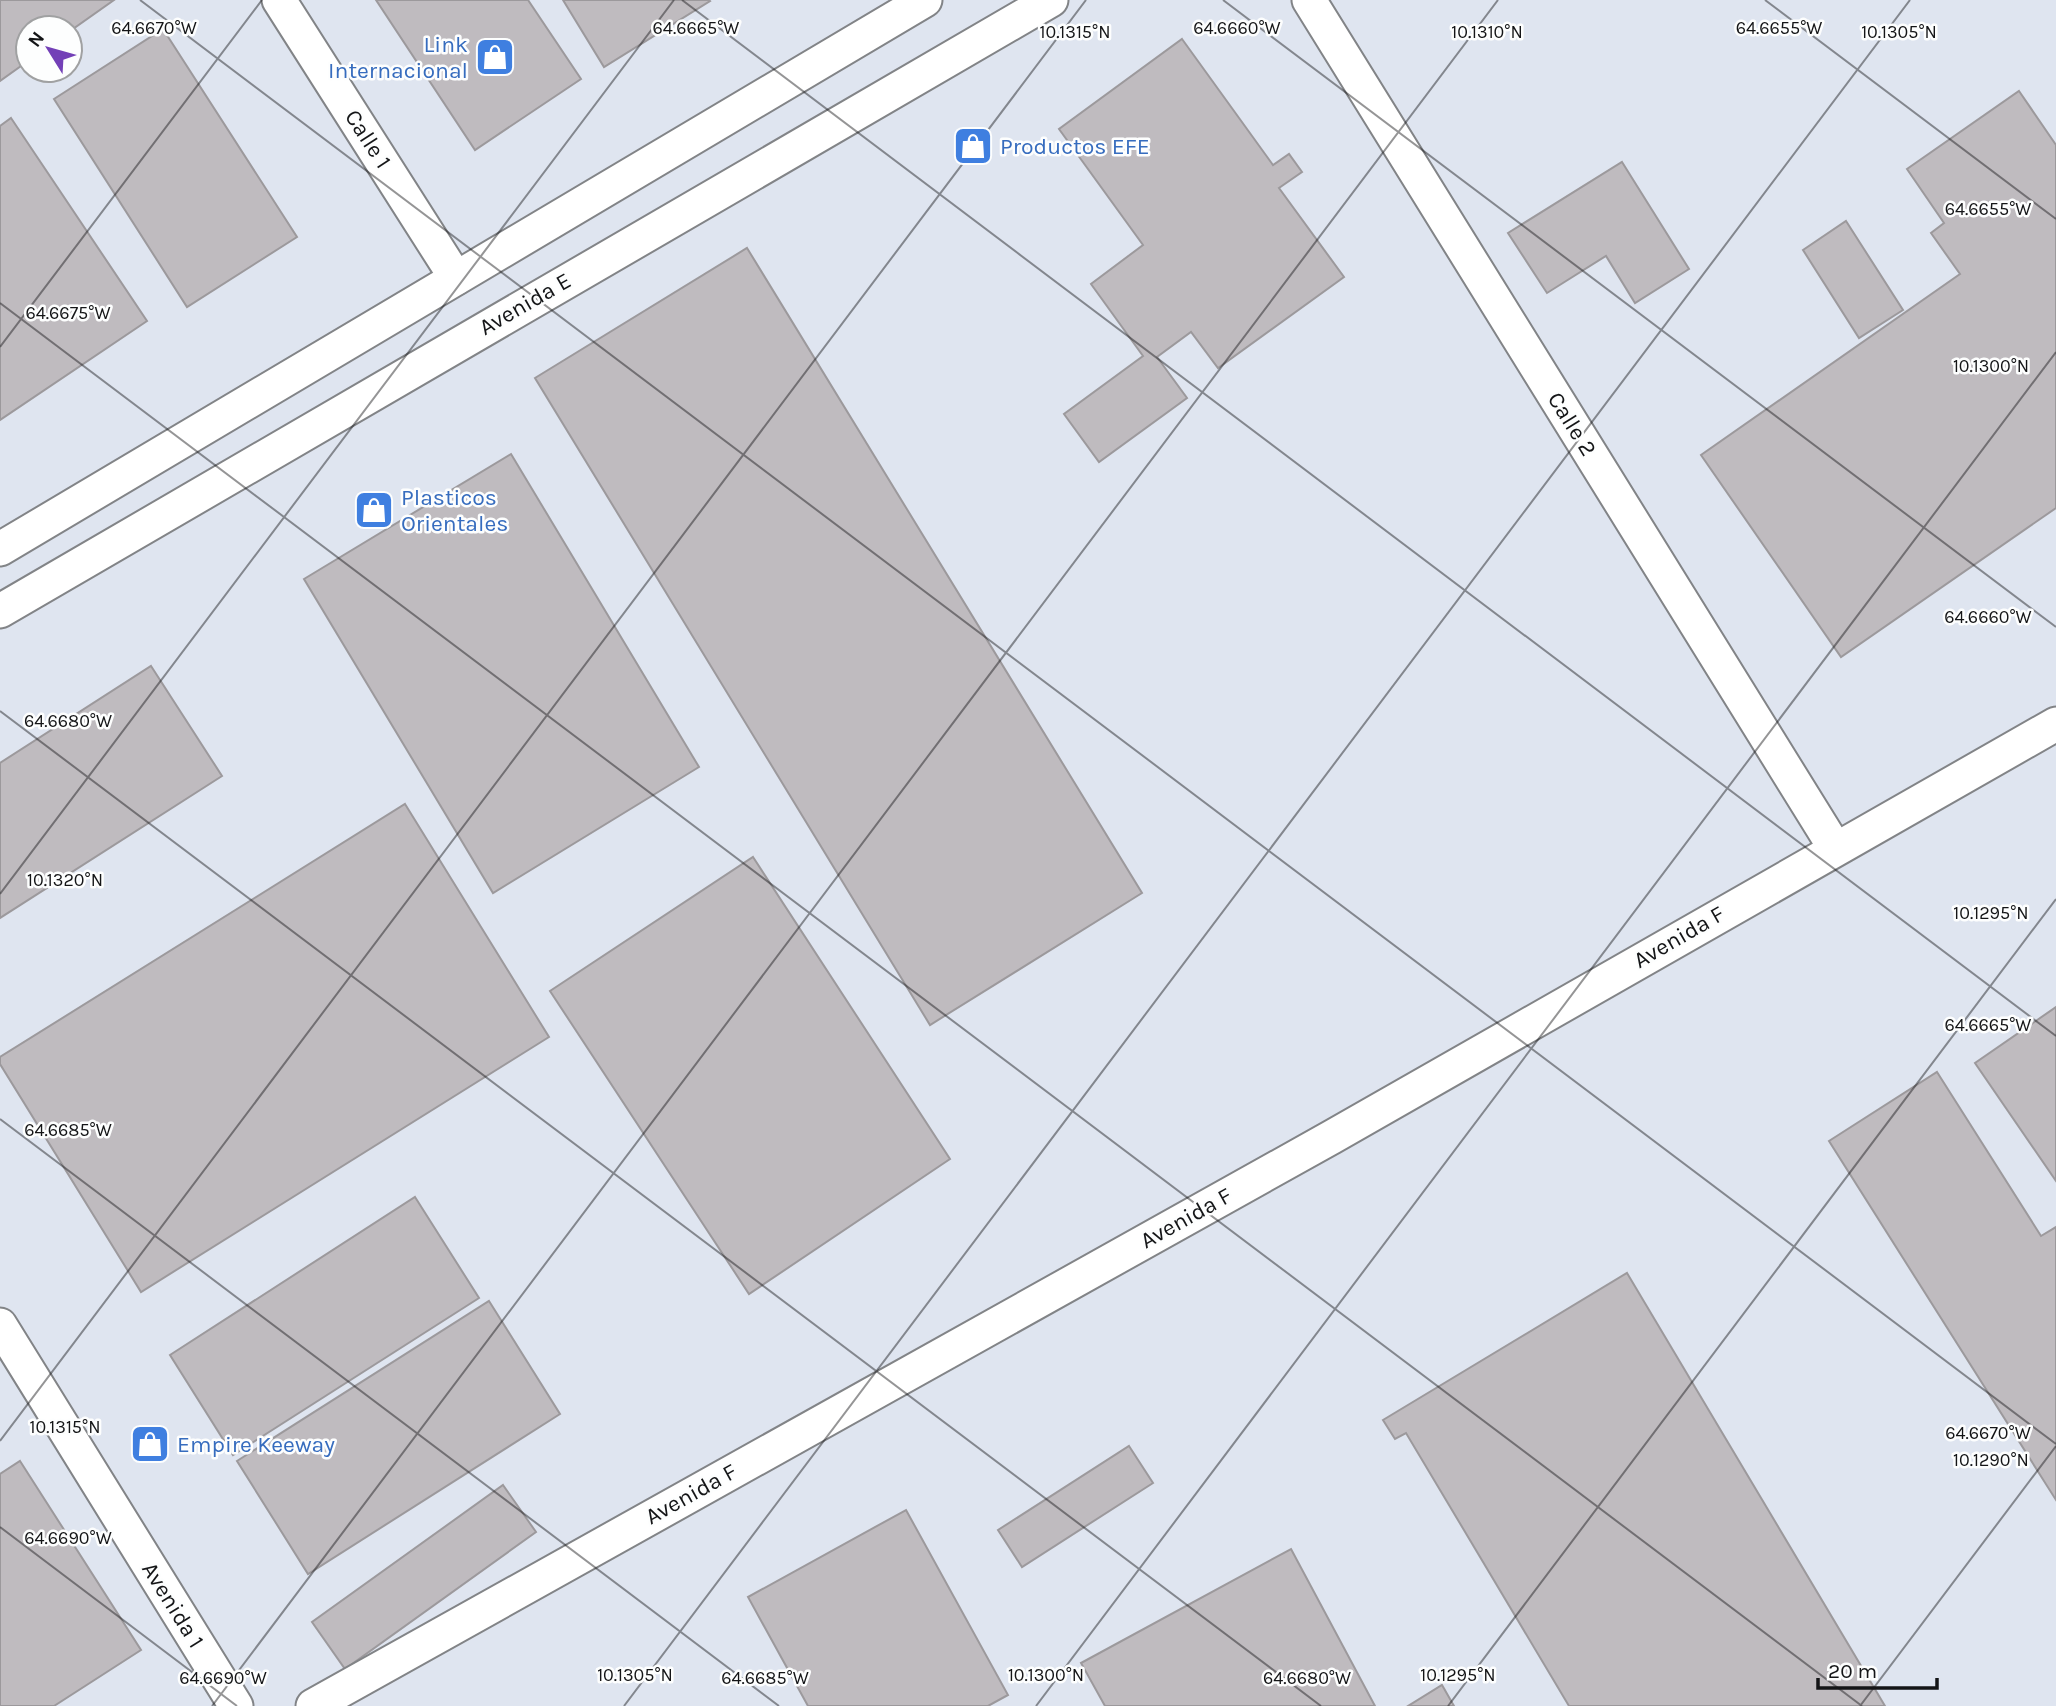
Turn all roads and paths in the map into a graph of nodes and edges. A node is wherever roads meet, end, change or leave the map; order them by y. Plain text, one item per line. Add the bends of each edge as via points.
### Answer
1 (279, 0) edge
2 (925, 0) edge
3 (1051, 0) edge
4 (1309, 0) edge
5 (456, 278) junction
6 (0, 549) edge
7 (0, 611) edge
8 (2056, 724) edge
9 (1835, 848) junction
10 (0, 1325) edge
11 (236, 1706) edge
12 (313, 1706) edge

1 - 5 street, Calle 1
2 - 5 street
3 - 7 street, Avenida E
4 - 9 street, Calle 2
5 - 6 street
8 - 9 street, Avenida F
9 - 12 street, Avenida F via 1332,1137
10 - 11 street, Avenida 1

